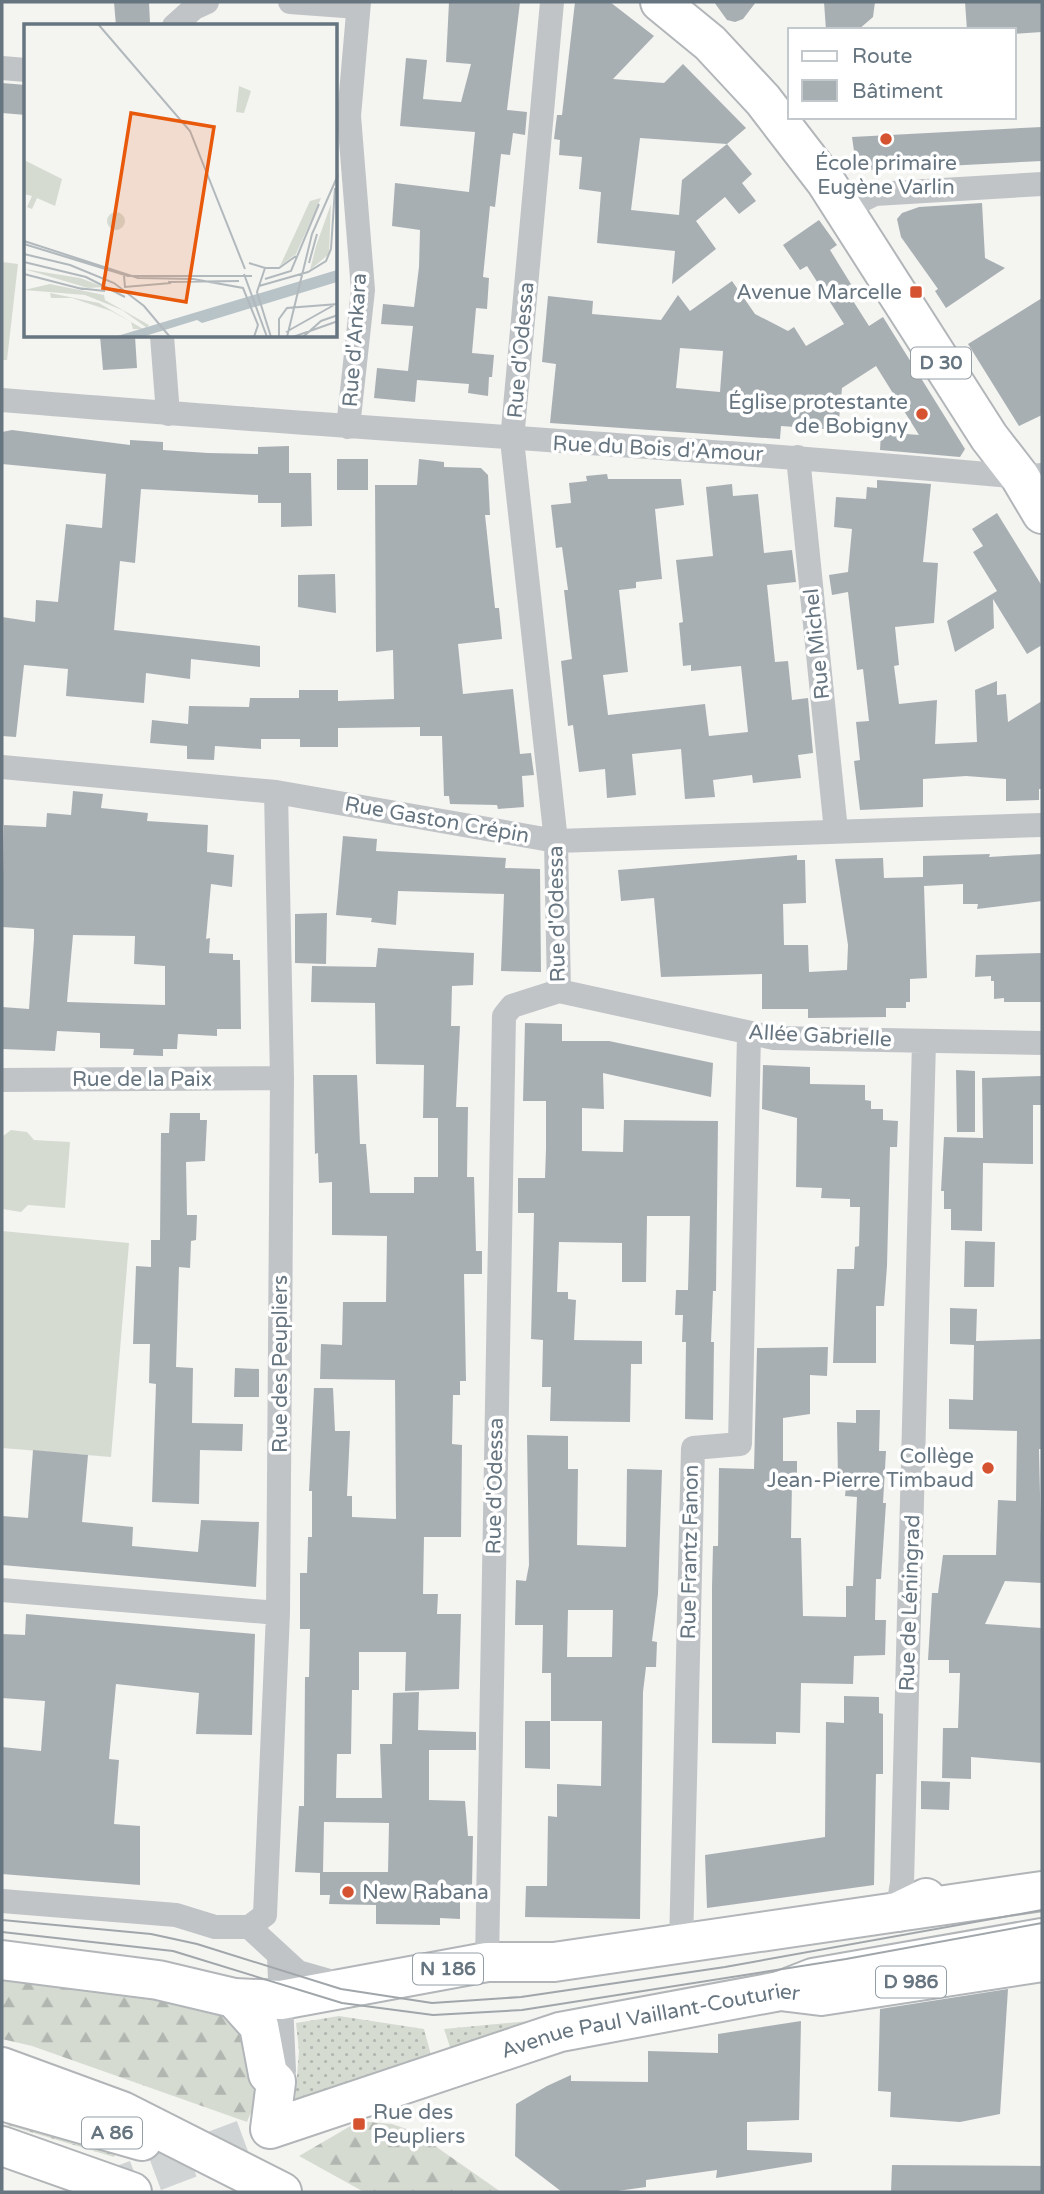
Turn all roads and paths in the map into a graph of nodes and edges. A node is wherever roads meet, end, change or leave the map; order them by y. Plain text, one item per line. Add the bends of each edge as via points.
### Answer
1 (290, 2) edge
2 (552, 2) edge
3 (660, 2) edge
4 (198, 4) edge
5 (359, 4) edge
6 (176, 24) edge
7 (2, 68) edge
8 (24, 70) edge
9 (1042, 184) edge
10 (844, 209) junction
11 (162, 338) edge
12 (2, 400) edge
13 (167, 414) junction
14 (348, 428) junction
15 (512, 440) junction
16 (797, 457) junction
17 (1031, 476) edge
18 (1042, 514) edge
19 (2, 767) edge
20 (276, 792) junction
21 (1042, 825) edge
22 (836, 831) junction
23 (556, 841) junction
24 (559, 992) junction
25 (749, 1034) junction
26 (924, 1042) junction
27 (1042, 1043) edge
28 (282, 1078) junction
29 (2, 1080) edge
30 (2, 1590) edge
31 (278, 1614) junction
32 (1042, 1879) edge
33 (1042, 1891) edge
34 (2, 1901) edge
35 (897, 1912) junction
36 (249, 1927) junction
37 (1042, 1938) edge
38 (681, 1946) junction
39 (279, 1956) junction
40 (2, 1960) edge
41 (487, 1962) junction
42 (1042, 1962) edge
43 (354, 1988) junction
44 (780, 1991) junction
45 (234, 1998) junction
46 (282, 2000) junction
47 (2, 2067) edge
48 (276, 2082) junction
49 (2, 2101) edge
50 (2, 2146) edge
51 (222, 2162) junction
52 (132, 2192) edge
53 (282, 2192) edge

1 - 5 street
2 - 15 street, Rue d'Odessa
3 - 10 main road, D 30 via 709,43 763,100
4 - 6 street
5 - 14 street, Rue d'Ankara via 349,116 363,290
7 - 8 street
9 - 10 street via 875,194
10 - 17 main road, D 30 via 989,437
11 - 13 street
12 - 13 street, Rue du Bois d'Amour
13 - 14 street, Rue du Bois d'Amour
14 - 15 street, Rue du Bois d'Amour
15 - 16 street, Rue du Bois d'Amour
15 - 23 street, Rue d'Odessa
16 - 17 street, Rue du Bois d'Amour
16 - 22 street, Rue Michel
17 - 18 main road, D 30
19 - 20 street, Rue Gaston Crépin
20 - 23 street, Rue Gaston Crépin
20 - 28 street, Rue des Peupliers
21 - 22 street, Rue Gaston Crépin
22 - 23 street, Rue Gaston Crépin
23 - 24 street, Rue d'Odessa
24 - 25 street, Allée Gabrielle
24 - 41 street, Rue d'Odessa via 512,1006 504,1016
25 - 26 street, Allée Gabrielle
25 - 38 street, Rue Frantz Fanon via 740,1444 693,1448
26 - 27 street, Allée Gabrielle
26 - 35 street, Rue de Léningrad via 902,1883
28 - 29 street, Rue de la Paix
28 - 31 street, Rue des Peupliers
30 - 31 street
31 - 36 street, Rue des Peupliers via 265,1915
32 - 35 main road via 932,1896
33 - 35 main road
34 - 36 street via 176,1915 215,1927
35 - 38 main road, N 186
36 - 39 street
37 - 44 main road via 813,1978
38 - 41 main road, N 186 via 554,1962
39 - 43 street via 298,1972
39 - 46 street
40 - 45 main road, N 186 via 132,1975
41 - 43 main road, N 186
42 - 44 main road, Avenue Paul Vaillant-Couturier / D 986 via 821,1996
43 - 46 main road, N 186
44 - 48 main road, Avenue Paul Vaillant-Couturier via 560,2032 270,2129
45 - 46 main road, N 186
45 - 48 main road via 259,2026 268,2074
46 - 48 street via 284,2071
47 - 51 main road via 122,2111
49 - 51 main road, A 86
50 - 52 main road, A 86
51 - 53 main road, A 86

